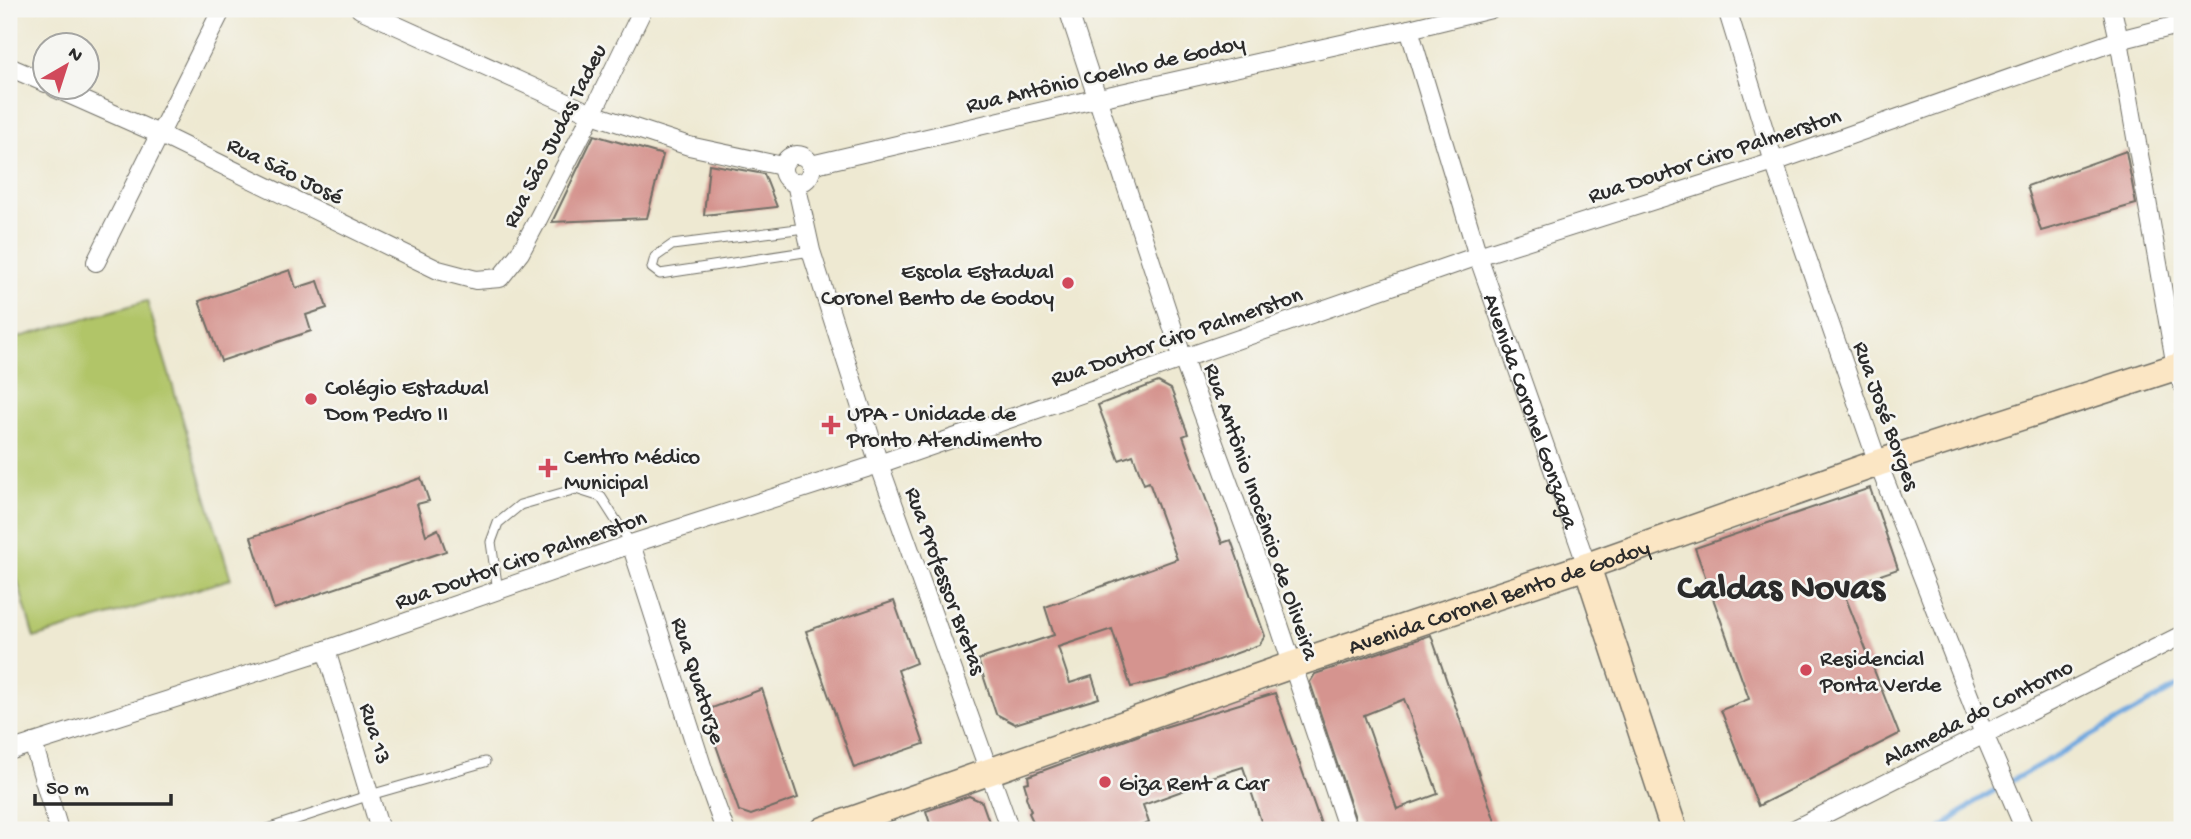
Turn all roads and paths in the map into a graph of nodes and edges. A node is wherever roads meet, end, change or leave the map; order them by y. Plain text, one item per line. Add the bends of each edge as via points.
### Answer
1 (222, 9) edge
2 (360, 9) edge
3 (643, 9) edge
4 (1068, 9) edge
5 (1491, 9) edge
6 (1727, 9) edge
7 (2112, 9) edge
8 (2182, 24) edge
9 (1409, 29) junction
10 (2119, 40) junction
11 (9, 67) edge
12 (32, 77) edge
13 (1099, 98) junction
14 (87, 102) edge
15 (592, 114) junction
16 (159, 134) junction
17 (1774, 162) junction
18 (811, 165) junction
19 (782, 166) junction
20 (796, 183) junction
21 (805, 228) junction
22 (811, 251) junction
23 (1478, 256) junction
24 (96, 262) dead end
25 (500, 278) joint
26 (1183, 359) junction
27 (2180, 372) edge
28 (1878, 463) junction
29 (879, 464) junction
30 (631, 544) junction
31 (1587, 566) junction
32 (498, 591) junction
33 (2182, 635) edge
34 (326, 650) junction
35 (1292, 665) junction
36 (1984, 734) junction
37 (33, 743) junction
38 (9, 751) edge
39 (485, 762) dead end
40 (989, 771) junction
41 (370, 795) junction
42 (59, 830) edge
43 (264, 830) edge
44 (380, 830) edge
45 (725, 830) edge
46 (824, 830) edge
47 (1010, 830) edge
48 (1348, 830) edge
49 (1674, 830) edge
50 (1793, 830) edge
51 (2025, 830) edge

1 - 16 street
2 - 15 street, Rua Antônio Coelho de Godoy
3 - 15 street, Rua São Judas Tadeu
4 - 13 street, Rua Antônio Inocêncio de Oliveira
5 - 9 street, Rua Antônio Coelho de Godoy
6 - 17 street, Rua José Borges
7 - 10 street
8 - 10 street, Rua Doutor Ciro Palmerston
9 - 13 street, Rua Antônio Coelho de Godoy
9 - 23 street, Avenida Coronel Gonzaga
10 - 17 street, Rua Doutor Ciro Palmerston
10 - 27 street
11 - 12 street
13 - 18 street, Rua Antônio Coelho de Godoy
13 - 26 street, Rua Antônio Inocêncio de Oliveira
14 - 16 street, Rua São José
15 - 19 street, Rua Antônio Coelho de Godoy via 689,146
15 - 25 street, Rua São Judas Tadeu via 520,253
16 - 24 street
16 - 25 street, Rua São José via 438,270 476,280
17 - 23 street, Rua Doutor Ciro Palmerston
17 - 28 street, Rua José Borges
18 - 19 street, Rua Antônio Coelho de Godoy via 796,154
18 - 20 street via 809,177
19 - 20 street via 786,178
20 - 21 street, Rua Professor Bretas
21 - 22 street, Rua Professor Bretas
21 - 22 lane via 672,245 655,257 652,268 660,274
22 - 29 street, Rua Professor Bretas
23 - 26 street, Rua Doutor Ciro Palmerston
23 - 31 street, Avenida Coronel Gonzaga
26 - 29 street, Rua Doutor Ciro Palmerston
26 - 35 street, Rua Antônio Inocêncio de Oliveira
27 - 28 main road, Avenida Coronel Bento de Godoy
28 - 31 main road, Avenida Coronel Bento de Godoy
28 - 36 street, Rua José Borges
29 - 30 street, Rua Doutor Ciro Palmerston
29 - 40 street, Rua Professor Bretas
30 - 32 street, Rua Doutor Ciro Palmerston
30 - 32 lane via 601,497 576,489 520,505 498,523 492,542
30 - 45 street, Rua Quatorze
31 - 35 main road, Avenida Coronel Bento de Godoy
31 - 49 main road, Avenida Coronel Gonzaga
32 - 34 street, Rua Doutor Ciro Palmerston
33 - 36 street, Alameda do Contorno
34 - 37 street, Rua Doutor Ciro Palmerston
34 - 41 street, Rua 13
35 - 40 main road, Avenida Coronel Bento de Godoy
35 - 48 street, Rua Antônio Inocêncio de Oliveira
36 - 50 street, Alameda do Contorno
36 - 51 street, Rua José Borges
37 - 38 street, Rua Doutor Ciro Palmerston
37 - 42 street
39 - 41 lane
40 - 46 main road, Avenida Coronel Bento de Godoy
40 - 47 street, Rua Professor Bretas
41 - 43 lane
41 - 44 street, Rua 13

